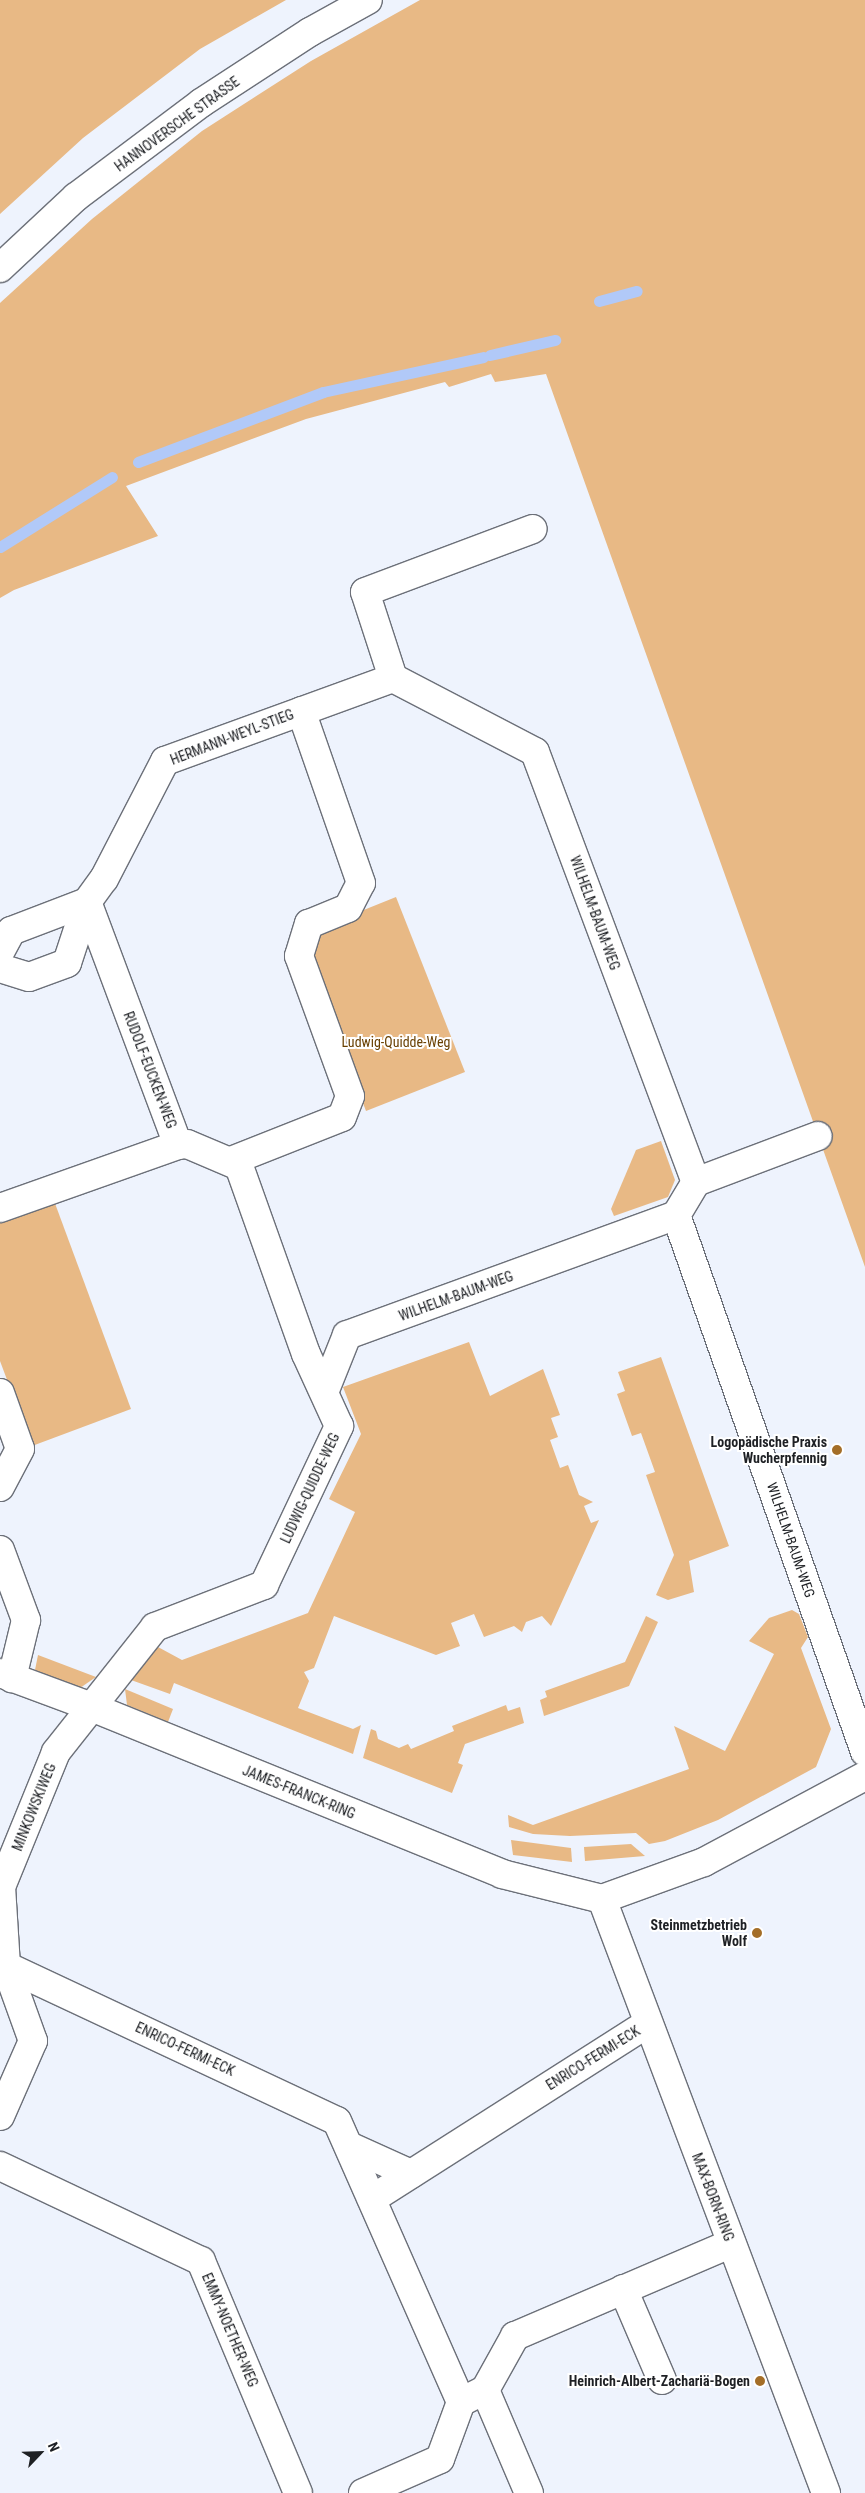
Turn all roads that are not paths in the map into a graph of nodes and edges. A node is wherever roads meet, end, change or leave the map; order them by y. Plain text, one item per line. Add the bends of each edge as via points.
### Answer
1 (368, 0) edge
2 (0, 268) edge
3 (533, 528) dead end
4 (393, 678) junction
5 (301, 711) junction
6 (87, 902) junction
7 (0, 952) edge
8 (0, 968) edge
9 (818, 1136) dead end
10 (178, 1145) junction
11 (231, 1161) junction
12 (696, 1182) junction
13 (0, 1208) edge
14 (676, 1215) junction
15 (325, 1390) junction
16 (0, 1393) edge
17 (0, 1487) edge
18 (0, 1550) edge
19 (6, 1676) edge
20 (89, 1706) junction
21 (865, 1752) edge
22 (865, 1776) edge
23 (602, 1900) junction
24 (6, 1966) junction
25 (648, 2023) junction
26 (0, 2116) edge
27 (349, 2146) junction
28 (0, 2166) edge
29 (411, 2174) junction
30 (372, 2199) junction
31 (730, 2244) junction
32 (623, 2289) junction
33 (662, 2380) dead end
34 (485, 2390) junction
35 (461, 2402) junction
36 (298, 2493) edge
37 (363, 2493) edge
38 (529, 2493) edge
39 (826, 2493) edge

1 - 2 street, HANNOVERSCHE STRASSE via 310,32 201,103 76,197
3 - 4 street via 365,592
4 - 5 street, HERMANN-WEYL-STIEG
4 - 12 street, WILHELM-BAUM-WEG via 535,752
5 - 6 street, HERMANN-WEYL-STIEG via 165,761 104,879
5 - 11 street via 361,883 348,908 309,924 299,956 350,1096 342,1117
6 - 7 street via 11,931
6 - 8 street, HERMANN-WEYL-STIEG via 67,963 29,977
6 - 10 street, RUDOLF-EUCKEN-WEG
9 - 12 street
10 - 11 street via 187,1144
10 - 13 street, RUDOLF-EUCKEN-WEG
11 - 15 street, LUDWIG-QUIDDE-WEG via 239,1166 306,1354
12 - 14 street
14 - 15 street, WILHELM-BAUM-WEG via 347,1335
14 - 21 street, WILHELM-BAUM-WEG
15 - 20 street, LUDWIG-QUIDDE-WEG via 339,1426 264,1585 155,1626
16 - 17 street via 20,1448
18 - 19 street via 26,1620
19 - 20 street, JAMES-FRANCK-RING
20 - 23 street, JAMES-FRANCK-RING via 502,1874
20 - 24 street, MINKOWSKIWEG via 56,1752 1,1887
22 - 23 street via 704,1862
23 - 25 street, MAX-BORN-RING
24 - 26 street, MINKOWSKIWEG via 33,2041
24 - 27 street, ENRICO-FERMI-ECK via 337,2121
25 - 29 street, ENRICO-FERMI-ECK
25 - 31 street, MAX-BORN-RING
27 - 29 street
27 - 30 street, ENRICO-FERMI-ECK
28 - 36 street, EMMY-NOETHER-WEG via 201,2261
29 - 30 street, ENRICO-FERMI-ECK
30 - 35 street, ENRICO-FERMI-ECK
31 - 32 street
31 - 39 street, MAX-BORN-RING
32 - 33 street
32 - 34 street via 515,2336
34 - 35 street
34 - 38 street
35 - 37 street via 440,2459

